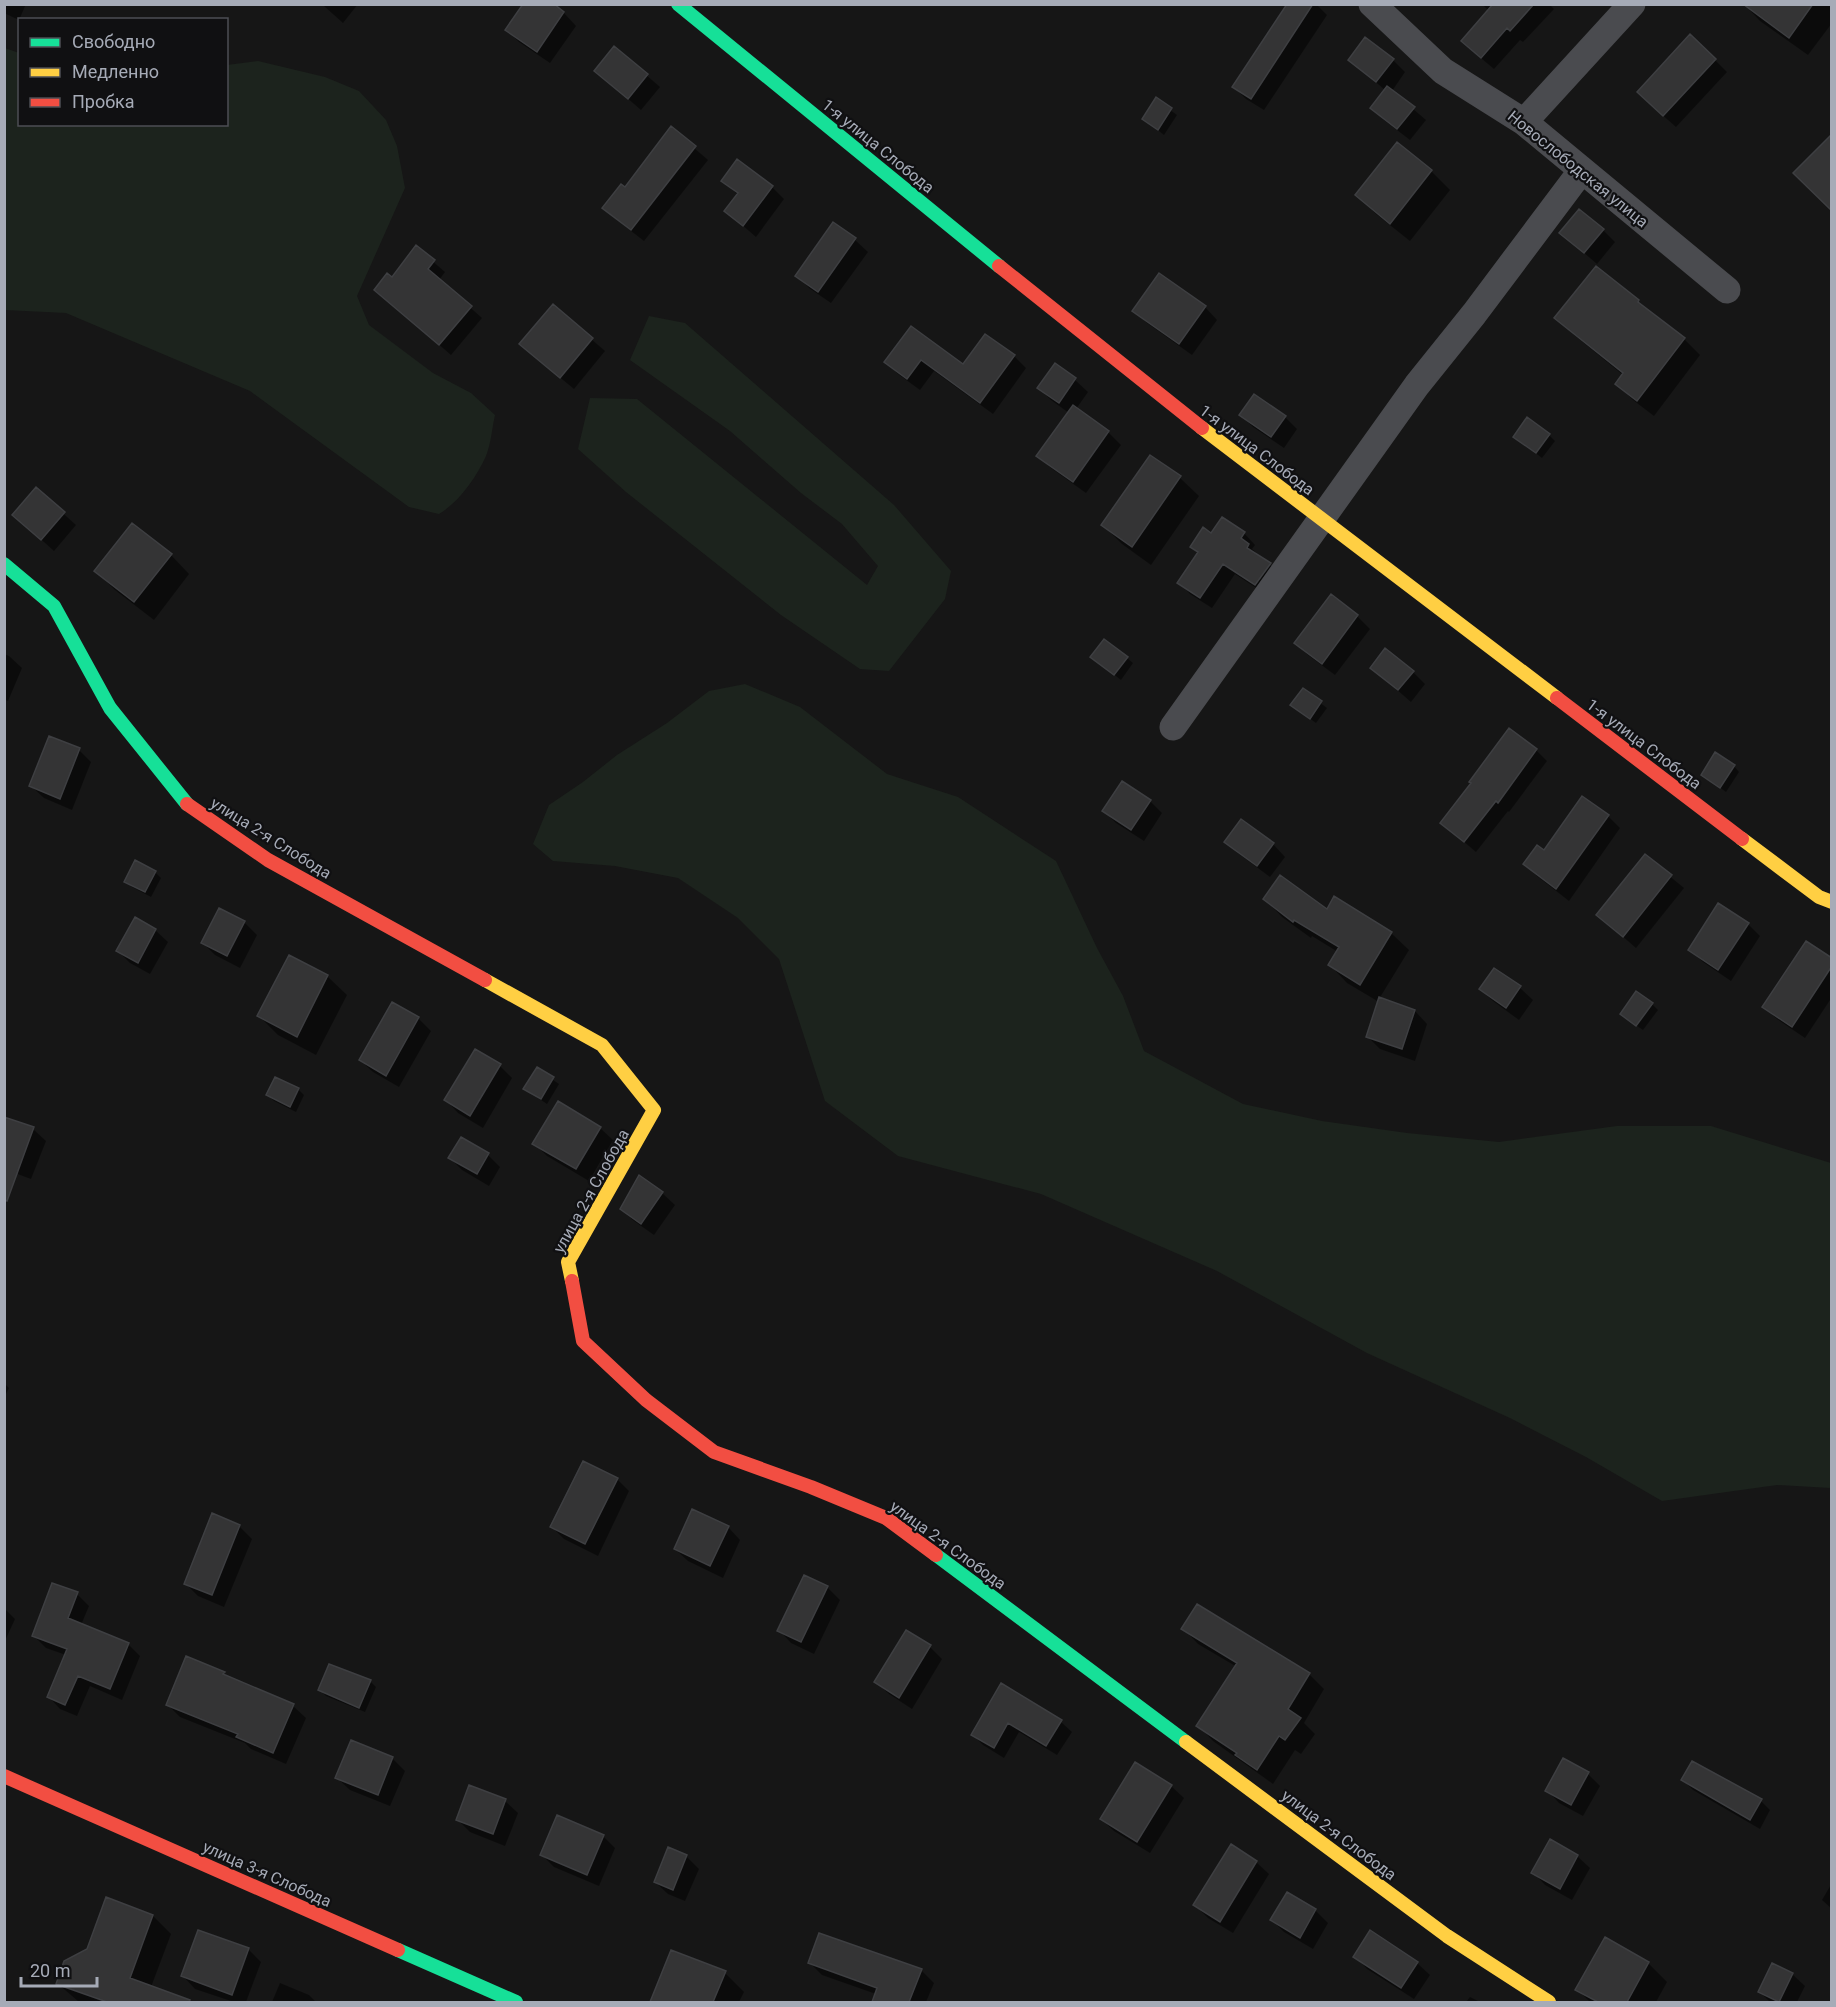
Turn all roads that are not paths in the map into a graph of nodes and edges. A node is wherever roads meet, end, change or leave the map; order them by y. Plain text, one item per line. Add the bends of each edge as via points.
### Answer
1 (678, 4) edge
2 (1372, 4) edge
3 (1632, 4) edge
4 (1524, 122) junction
5 (1582, 170) junction
6 (1727, 290) dead end
7 (1322, 519) junction
8 (4, 564) edge
9 (1173, 727) dead end
10 (1832, 902) edge
11 (4, 1776) edge
12 (516, 2002) edge
13 (1549, 2002) edge

1 - 7 street, 1-я улица Слобода via 1162,398
2 - 4 street, Новослободская улица via 1443,71
3 - 4 street
4 - 5 street, Новослободская улица
5 - 6 street, Новослободская улица
5 - 7 street via 1417,385
7 - 9 street
7 - 10 street, 1-я улица Слобода via 1819,897
8 - 13 street, улица 2-я Слобода via 54,606 110,708 189,807 268,860 602,1045 654,1110 568,1262 583,1341 646,1400 714,1452 886,1518 1447,1936
11 - 12 street, улица 3-я Слобода

